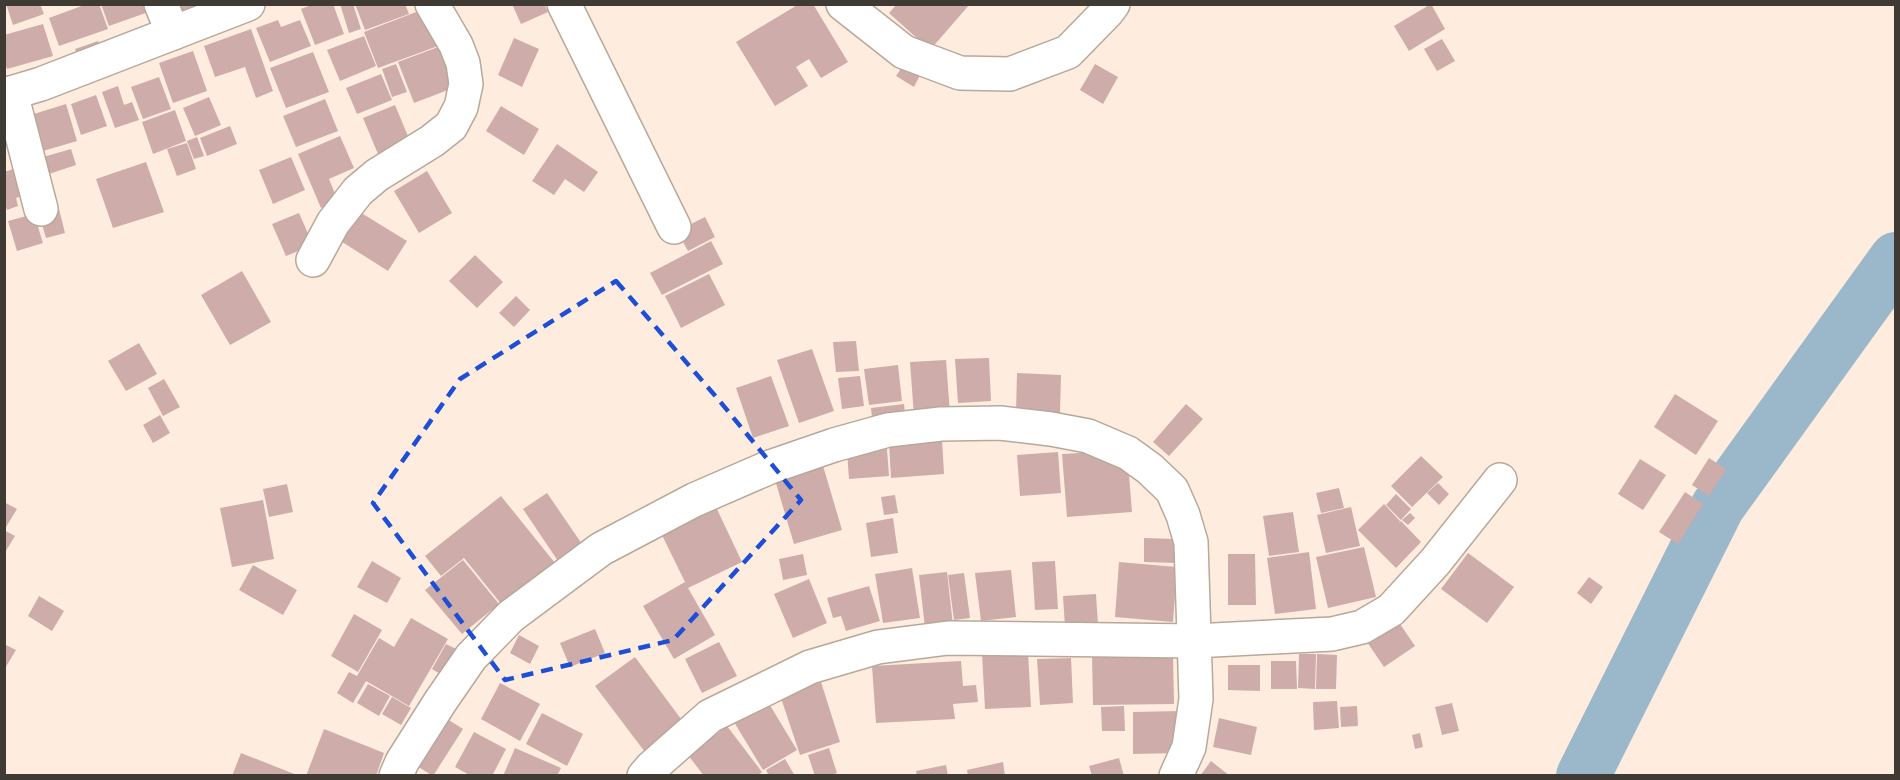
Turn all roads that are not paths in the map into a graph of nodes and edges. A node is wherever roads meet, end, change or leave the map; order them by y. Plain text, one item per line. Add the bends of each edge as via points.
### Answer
1 (248, 4) edge
2 (432, 4) edge
3 (564, 4) edge
4 (843, 4) edge
5 (1113, 4) edge
6 (167, 19) edge
7 (8, 94) edge
8 (41, 209) dead end
9 (674, 227) dead end
10 (313, 260) dead end
11 (1500, 480) dead end
12 (1194, 641) junction
13 (396, 776) edge
14 (644, 776) edge
15 (1176, 776) edge

1 - 6 street
2 - 10 street via 463,63 466,84 461,107 451,126 358,191 333,223
3 - 9 street
4 - 5 street via 904,52 960,73 1010,74 1068,52
6 - 7 street via 40,84
7 - 8 street
11 - 12 street via 1391,610 1362,627 1332,634
12 - 13 street via 1191,542 1183,515 1172,490 1128,453 1088,436 1000,423 888,430 771,467 694,500 601,549 511,616 471,657
12 - 14 street via 948,638 878,647 810,667 710,716
12 - 15 street via 1196,699 1189,747

